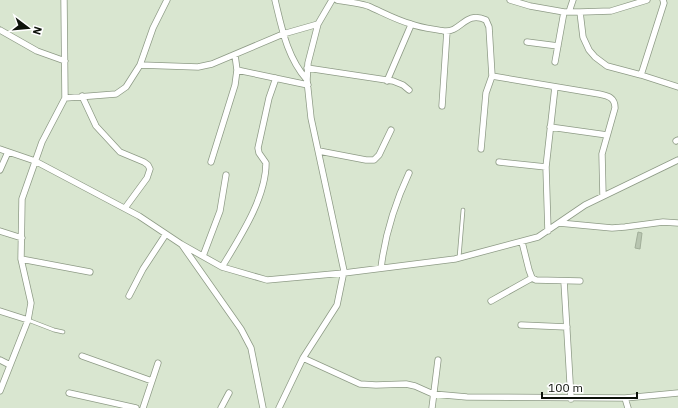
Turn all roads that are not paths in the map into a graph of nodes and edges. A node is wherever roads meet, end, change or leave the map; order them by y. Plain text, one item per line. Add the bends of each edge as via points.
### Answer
1 (64, 0) edge
2 (167, 0) edge
3 (275, 0) edge
4 (332, 0) edge
5 (338, 0) edge
6 (510, 0) edge
7 (573, 0) edge
8 (647, 0) edge
9 (663, 0) edge
10 (567, 12) junction
11 (580, 12) junction
12 (318, 24) junction
13 (412, 25) junction
14 (0, 30) edge
15 (447, 31) junction
16 (283, 34) junction
17 (527, 42) dead end
18 (558, 46) junction
19 (235, 55) junction
20 (65, 60) junction
21 (555, 62) dead end
22 (140, 65) junction
23 (308, 68) junction
24 (237, 70) junction
25 (641, 75) junction
26 (492, 76) junction
27 (276, 78) junction
28 (387, 81) junction
29 (308, 82) junction
30 (678, 86) edge
31 (555, 87) junction
32 (409, 90) dead end
33 (82, 96) junction
34 (65, 98) junction
35 (442, 106) dead end
36 (550, 127) junction
37 (391, 130) dead end
38 (608, 135) junction
39 (0, 149) edge
40 (481, 149) dead end
41 (319, 151) junction
42 (8, 152) junction
43 (678, 160) edge
44 (35, 161) junction
45 (211, 162) dead end
46 (499, 162) dead end
47 (546, 167) junction
48 (0, 170) edge
49 (409, 173) dead end
50 (226, 175) dead end
51 (603, 196) junction
52 (125, 208) junction
53 (464, 210) dead end
54 (559, 223) junction
55 (678, 223) edge
56 (0, 231) edge
57 (548, 231) junction
58 (166, 234) junction
59 (22, 238) junction
60 (522, 242) junction
61 (181, 244) junction
62 (203, 256) junction
63 (459, 258) junction
64 (21, 259) junction
65 (222, 267) junction
66 (381, 268) junction
67 (90, 272) dead end
68 (344, 273) junction
69 (532, 278) junction
70 (564, 281) junction
71 (580, 281) dead end
72 (129, 296) dead end
73 (491, 301) dead end
74 (0, 311) edge
75 (28, 320) junction
76 (521, 325) dead end
77 (567, 327) junction
78 (63, 332) dead end
79 (82, 356) dead end
80 (303, 358) junction
81 (0, 360) edge
82 (438, 360) dead end
83 (158, 363) dead end
84 (10, 365) junction
85 (152, 381) junction
86 (0, 391) edge
87 (69, 393) dead end
88 (229, 393) dead end
89 (678, 393) edge
90 (433, 394) junction
91 (625, 398) junction
92 (571, 399) junction
93 (136, 408) edge
94 (143, 408) edge
95 (221, 408) edge
96 (262, 408) edge
97 (279, 408) edge
98 (432, 408) edge
99 (628, 408) edge

1 - 20 street
2 - 22 street via 152,28
3 - 16 street
4 - 12 street
5 - 13 street via 367,6
6 - 10 street
7 - 10 street
8 - 11 street via 611,11
9 - 25 street
10 - 11 street
10 - 18 street
11 - 25 street via 583,37 595,57 607,66
12 - 16 street
12 - 23 street
13 - 15 street
13 - 28 street
14 - 20 street via 37,51
15 - 26 street via 473,18 480,17 486,20 489,27
15 - 35 street
16 - 19 street
16 - 29 street via 294,64
17 - 18 street
18 - 21 street
19 - 22 street via 198,67
19 - 24 street
20 - 34 street
22 - 33 street via 126,87 116,94
23 - 28 street
23 - 29 street
24 - 27 street
24 - 45 street
25 - 30 street
26 - 31 street
26 - 40 street via 486,93
27 - 29 street
27 - 65 street via 268,98 258,148 258,153 266,163 266,172 255,210
28 - 32 street
29 - 41 street via 311,118
31 - 36 street
31 - 38 street via 599,94 613,99 615,108
33 - 34 street
33 - 52 street via 96,126 120,152 148,165 150,169 147,178
34 - 44 street
36 - 38 street
36 - 47 street
37 - 41 street via 380,155 374,160
38 - 51 street via 602,154
39 - 42 street
41 - 68 street
42 - 44 street
42 - 48 street
43 - 51 street
44 - 52 street
44 - 59 street via 22,199
46 - 47 street
47 - 57 street
49 - 66 street via 397,200
50 - 62 street via 220,211
51 - 54 street
52 - 58 street
53 - 63 lane
54 - 55 street via 612,228 663,222
54 - 57 street
56 - 59 street
57 - 60 street
58 - 61 street
58 - 72 street
59 - 64 street
60 - 63 street
60 - 69 street
61 - 62 street
61 - 96 street via 242,329 252,348
62 - 65 street
63 - 66 street
64 - 67 street
64 - 75 street via 31,303
65 - 68 street via 267,280
66 - 68 street
68 - 80 street via 337,304
69 - 70 street
69 - 73 street
70 - 71 street
70 - 77 street
74 - 75 street
75 - 78 lane
75 - 84 street
76 - 77 street
77 - 92 street
79 - 85 street
80 - 90 street via 360,384 406,384
80 - 97 street
81 - 84 street
82 - 90 street
83 - 85 street
84 - 86 street
85 - 94 street
87 - 93 street
88 - 95 street
89 - 91 street
90 - 92 street
90 - 98 street
91 - 92 street
91 - 99 street

